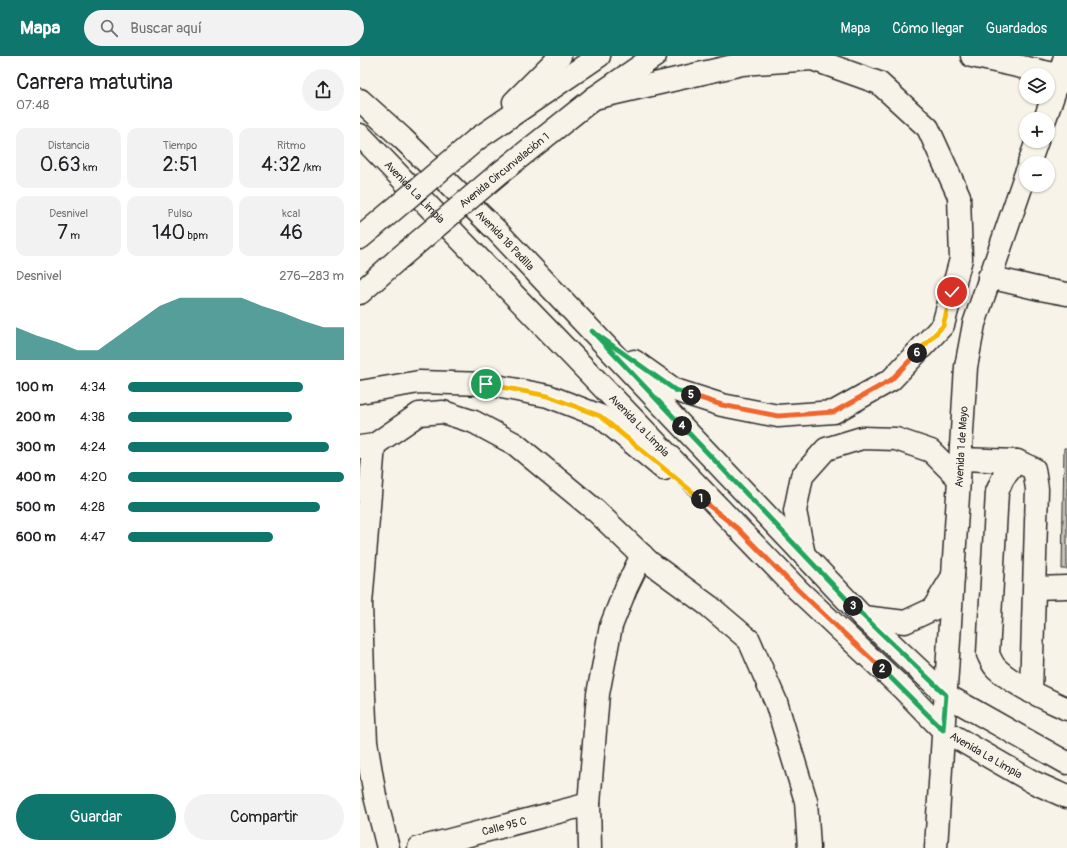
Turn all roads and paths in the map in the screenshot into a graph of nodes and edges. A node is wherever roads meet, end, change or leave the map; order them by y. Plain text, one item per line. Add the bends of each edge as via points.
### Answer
1 (560, 56) edge
2 (599, 56) edge
3 (654, 56) edge
4 (972, 56) edge
5 (1064, 70) edge
6 (594, 98) junction
7 (361, 100) edge
8 (1048, 112) edge
9 (360, 134) edge
10 (477, 139) junction
11 (1019, 192) edge
12 (366, 233) edge
13 (989, 277) junction
14 (360, 293) edge
15 (1067, 294) edge
16 (592, 331) junction
17 (360, 392) edge
18 (367, 446) edge
19 (1025, 465) junction
20 (959, 469) junction
21 (738, 529) junction
22 (642, 554) junction
23 (804, 555) junction
24 (952, 576) junction
25 (1067, 587) edge
26 (1035, 588) junction
27 (863, 617) junction
28 (1031, 692) junction
29 (946, 695) junction
30 (1067, 709) edge
31 (943, 730) junction
32 (1067, 763) edge
33 (1067, 797) edge
34 (589, 804) junction
35 (388, 848) edge
36 (419, 848) edge
37 (590, 848) edge
38 (809, 848) edge
39 (936, 848) edge

1 - 10 main road
2 - 10 main road
3 - 6 main road, Avenida Circunvalación 1
4 - 5 main road
5 - 8 main road
6 - 14 main road, Avenida Circunvalación 1, bridge via 496,176
6 - 16 main road via 742,64 812,59 879,83 928,128 959,196 960,259 943,326 891,380 834,412 778,416 722,405 675,390
7 - 16 main road, Avenida 18 Padilla via 490,224
9 - 21 main road, Avenida La Limpia
10 - 12 main road, bridge
11 - 13 main road, Avenida 1 de Mayo
13 - 15 main road
13 - 20 main road, Avenida 1 de Mayo via 974,324 966,367
16 - 23 main road
17 - 21 main road via 420,382 486,384 548,396 600,416
18 - 22 main road via 419,414 443,412 474,422 515,444 596,511
18 - 35 main road via 361,604 366,742 375,796
19 - 20 main road
19 - 26 main road via 1037,489
19 - 28 main road via 1003,478 997,492 988,654 995,667
20 - 23 main road via 931,451 896,439 862,438 826,449 802,476 795,511
20 - 24 main road, Avenida 1 de Mayo
21 - 31 main road, Avenida La Limpia
22 - 34 main road via 611,626 598,694
22 - 38 main road via 748,640 776,702 806,801
23 - 27 main road
24 - 27 main road via 933,609 905,622
24 - 29 main road, Avenida 1 de Mayo
25 - 26 main road
26 - 28 main road
27 - 29 main road
28 - 30 main road
29 - 31 main road, Avenida 1 de Mayo
29 - 32 main road
31 - 33 main road, Avenida La Limpia via 1033,782
31 - 39 main road, Avenida 1 de Mayo
34 - 36 main road, Calle 95 C
34 - 37 main road

